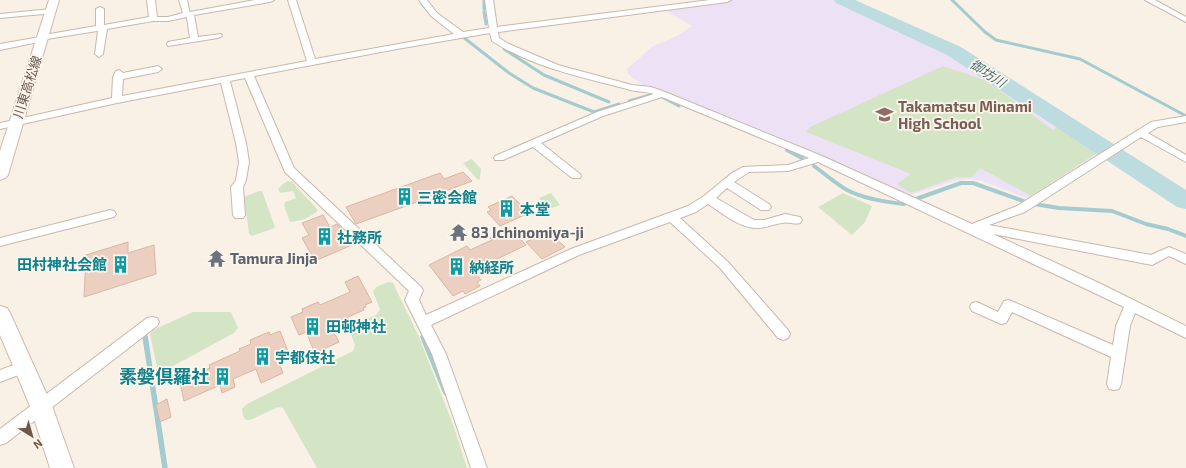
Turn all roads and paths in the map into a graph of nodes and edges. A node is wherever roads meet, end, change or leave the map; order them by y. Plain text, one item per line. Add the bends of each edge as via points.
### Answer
1 (151, 0) edge
2 (183, 0) edge
3 (270, 0) edge
4 (292, 0) edge
5 (423, 0) edge
6 (489, 0) edge
7 (727, 0) edge
8 (1149, 0) edge
9 (711, 1) edge
10 (53, 6) edge
11 (100, 9) dead end
12 (188, 14) junction
13 (0, 16) edge
14 (153, 19) junction
15 (1186, 20) edge
16 (101, 28) junction
17 (494, 31) junction
18 (461, 35) junction
19 (218, 36) dead end
20 (43, 38) junction
21 (194, 40) junction
22 (171, 44) dead end
23 (0, 47) edge
24 (99, 54) dead end
25 (312, 62) junction
26 (158, 70) dead end
27 (248, 74) junction
28 (225, 79) junction
29 (662, 94) junction
30 (117, 100) junction
31 (1186, 119) edge
32 (16, 121) junction
33 (0, 126) edge
34 (1141, 133) junction
35 (534, 143) junction
36 (499, 158) dead end
37 (818, 158) junction
38 (1186, 159) edge
39 (0, 175) edge
40 (576, 176) dead end
41 (727, 183) junction
42 (708, 199) junction
43 (765, 207) dead end
44 (110, 214) dead end
45 (239, 215) dead end
46 (672, 217) junction
47 (796, 220) dead end
48 (974, 228) junction
49 (0, 242) edge
50 (1186, 259) edge
51 (1132, 305) junction
52 (977, 307) dead end
53 (0, 313) edge
54 (152, 322) dead end
55 (424, 322) junction
56 (1186, 332) edge
57 (783, 334) dead end
58 (1118, 354) junction
59 (24, 367) junction
60 (0, 376) edge
61 (1114, 384) dead end
62 (41, 406) junction
63 (0, 438) edge
64 (62, 468) edge
65 (479, 468) edge

1 - 14 street
2 - 12 street
3 - 12 street
4 - 25 street
5 - 18 street via 439,19
6 - 17 street
7 - 9 street
8 - 15 street
9 - 17 street
10 - 13 street
10 - 20 main road, 川東高松線
11 - 16 street
12 - 14 street
12 - 21 street via 191,16
14 - 16 street
16 - 20 street
16 - 24 street
17 - 18 street
17 - 29 street via 495,39 501,44 555,67
18 - 25 street
19 - 21 street
20 - 23 street
20 - 32 main road, 川東高松線
21 - 22 street
25 - 27 street
26 - 30 street via 119,75
27 - 28 street
27 - 55 street via 289,170 416,290 412,300
28 - 30 street
28 - 45 street via 244,162 237,187
29 - 35 street via 600,114
29 - 37 street
30 - 32 street
31 - 34 street via 1155,124
32 - 33 street
32 - 39 main road, 川東高松線
34 - 38 street
34 - 48 street via 1021,209
35 - 36 street
35 - 40 street
37 - 41 street via 788,168 746,169
37 - 48 street
41 - 42 street
41 - 43 street
42 - 46 street
42 - 47 street via 752,224 766,224 784,217
44 - 49 street
46 - 55 street via 575,252
46 - 57 street via 724,265
48 - 50 street via 1152,260 1169,251
48 - 51 street
51 - 56 street
51 - 58 street via 1123,326
52 - 58 street via 1001,319 1009,305
53 - 59 main road
54 - 62 street
55 - 65 street via 439,354
58 - 61 street
59 - 60 street
59 - 62 main road
62 - 63 street
62 - 64 main road

